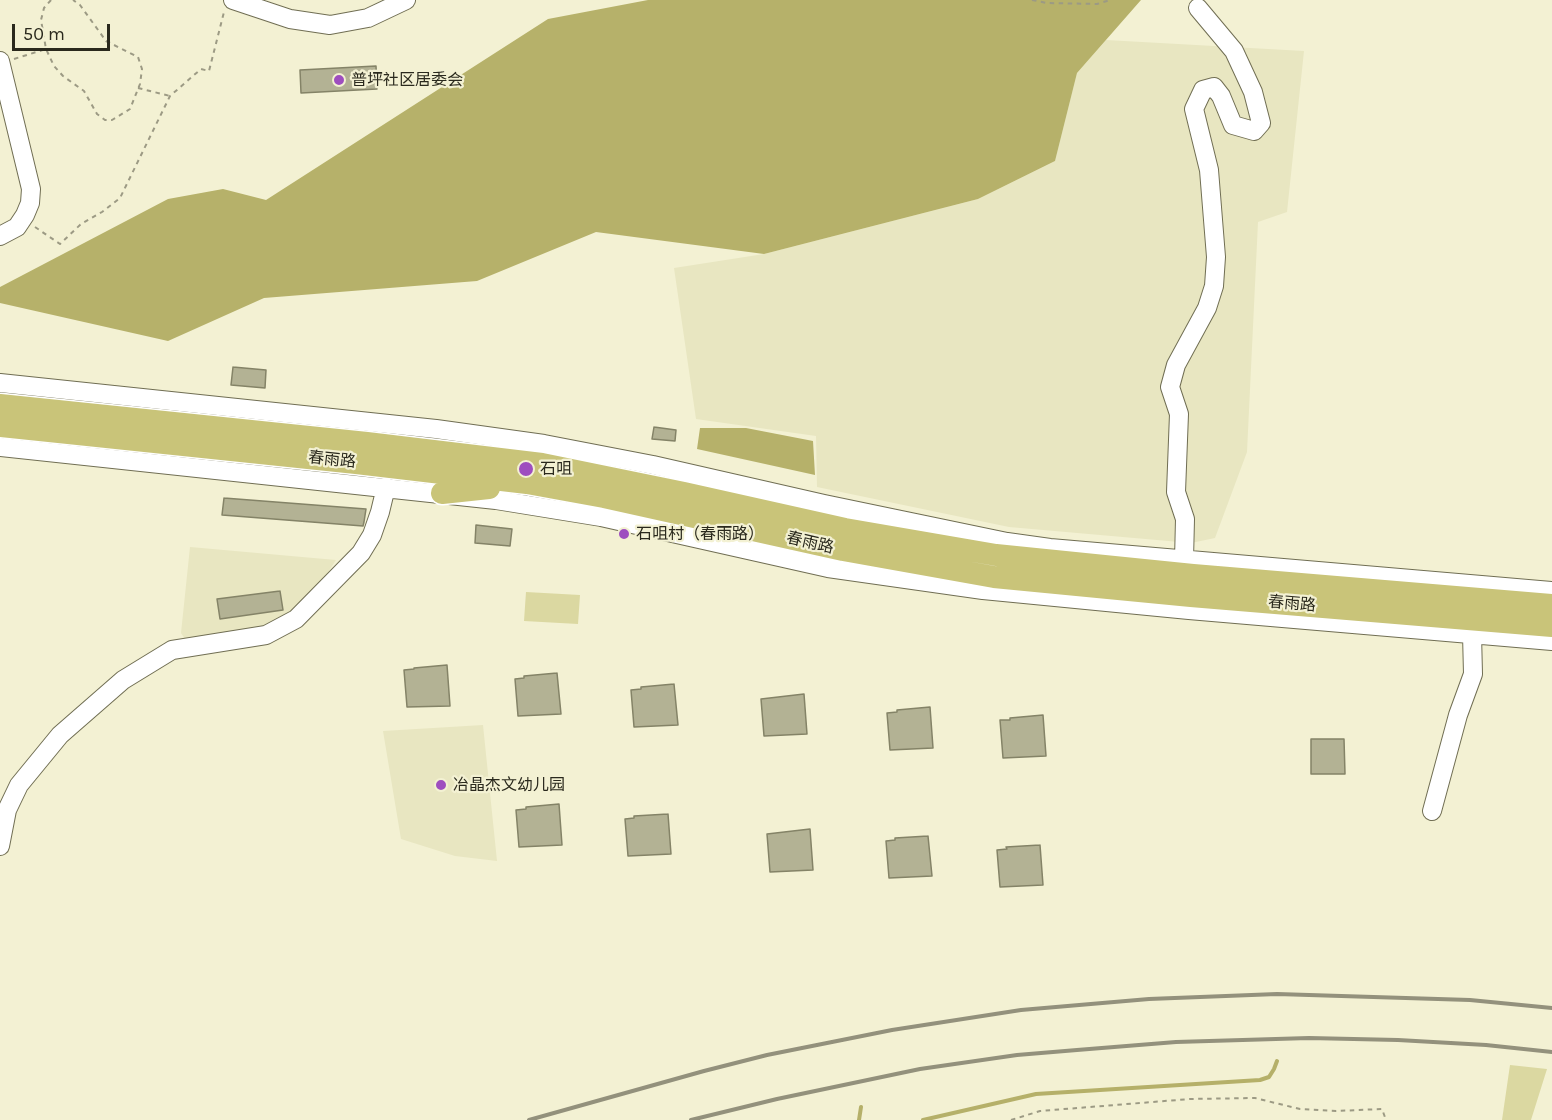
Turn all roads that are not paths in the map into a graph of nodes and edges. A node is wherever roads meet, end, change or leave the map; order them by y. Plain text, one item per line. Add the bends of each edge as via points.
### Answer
1 (406, 0) edge
2 (229, 5) edge
3 (273, 6) edge
4 (1198, 8) dead end
5 (0, 62) edge
6 (0, 237) edge
7 (0, 383) edge
8 (0, 405) edge
9 (0, 426) edge
10 (0, 447) edge
11 (527, 483) junction
12 (386, 487) junction
13 (442, 493) junction
14 (1184, 560) junction
15 (1552, 591) edge
16 (1552, 605) edge
17 (1519, 613) junction
18 (1552, 626) edge
19 (1472, 634) junction
20 (1552, 641) edge
21 (1432, 811) dead end
22 (0, 846) edge

1 - 3 street via 368,18 330,24 290,19
2 - 3 street
4 - 14 street via 1234,51 1261,123 1254,131 1233,125 1214,87 1203,90 1194,109 1209,170 1216,257 1214,286 1207,308 1176,365 1170,387 1179,414 1176,492 1185,519
5 - 6 street via 31,189 30,203 17,227
7 - 14 street via 490,435 654,465 1007,542
8 - 17 main road, 春雨路 via 542,464 845,529 996,555
9 - 11 main road, 春雨路
10 - 12 street
11 - 13 main road
11 - 17 main road, 春雨路 via 863,554 994,577
12 - 13 street
12 - 22 street via 376,524 361,553 296,619 266,635 172,650 123,680 60,735 19,785 7,810
13 - 19 street via 601,518 852,572 1051,598
14 - 15 street
16 - 17 main road, 春雨路
17 - 18 main road, 春雨路
19 - 20 street
19 - 21 street via 1473,674

